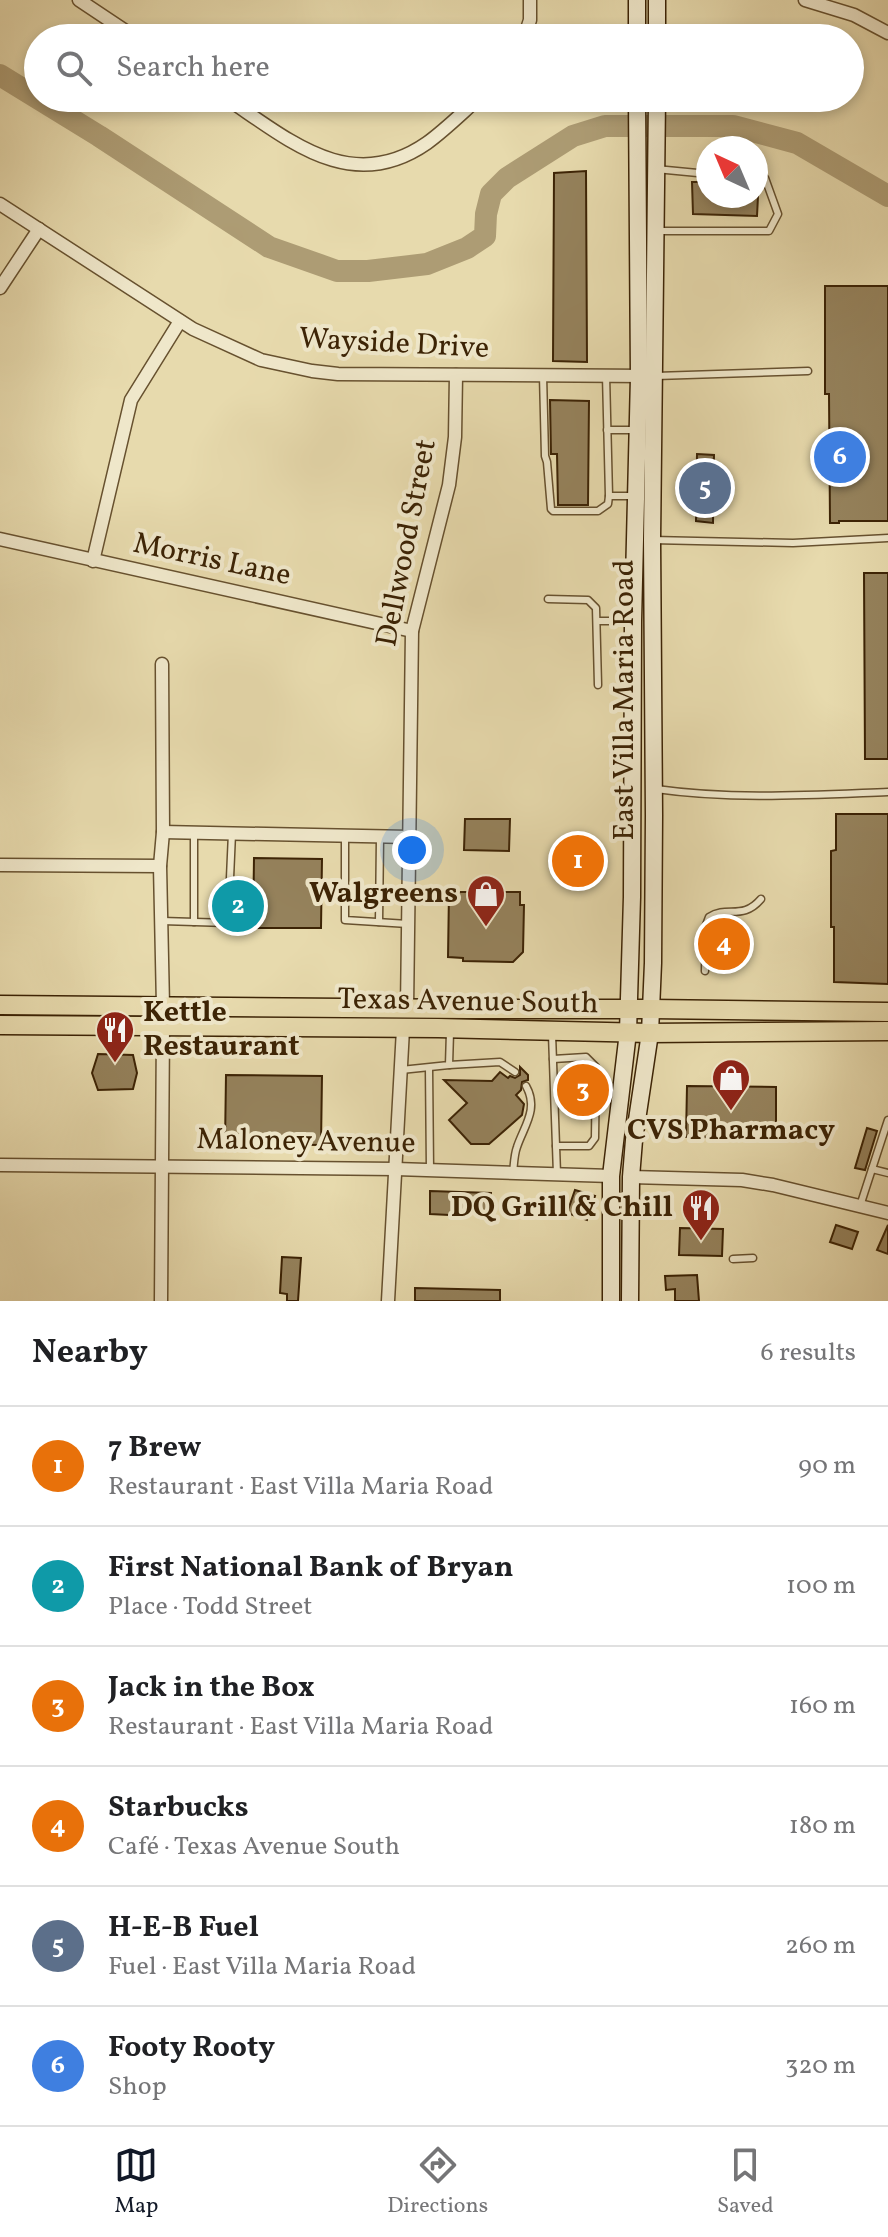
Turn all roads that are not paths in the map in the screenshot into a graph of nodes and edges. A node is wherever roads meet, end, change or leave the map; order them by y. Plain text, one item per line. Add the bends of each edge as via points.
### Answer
1 (79, 0) edge
2 (530, 0) edge
3 (637, 0) edge
4 (657, 0) edge
5 (810, 1) edge
6 (115, 24) edge
7 (529, 24) edge
8 (637, 24) edge
9 (657, 24) edge
10 (888, 33) edge
11 (247, 112) edge
12 (463, 112) edge
13 (637, 112) edge
14 (657, 112) edge
15 (655, 169) junction
16 (696, 173) edge
17 (768, 186) edge
18 (0, 204) edge
19 (39, 229) junction
20 (656, 231) junction
21 (0, 288) edge
22 (180, 321) junction
23 (808, 371) dead end
24 (456, 375) junction
25 (543, 375) junction
26 (606, 375) junction
27 (646, 376) junction
28 (607, 430) junction
29 (638, 430) junction
30 (609, 496) junction
31 (637, 496) junction
32 (888, 538) edge
33 (0, 539) edge
34 (652, 540) junction
35 (93, 561) junction
36 (548, 599) dead end
37 (598, 621) junction
38 (633, 621) junction
39 (412, 631) junction
40 (162, 664) dead end
41 (598, 685) dead end
42 (654, 789) junction
43 (888, 792) edge
44 (163, 832) junction
45 (194, 832) junction
46 (232, 833) junction
47 (345, 835) junction
48 (380, 836) junction
49 (410, 837) junction
50 (0, 865) edge
51 (160, 866) junction
52 (761, 899) dead end
53 (162, 921) junction
54 (194, 922) junction
55 (379, 922) junction
56 (409, 924) junction
57 (705, 971) dead end
58 (0, 1005) edge
59 (163, 1006) junction
60 (407, 1008) junction
61 (629, 1009) junction
62 (652, 1009) junction
63 (888, 1012) edge
64 (0, 1025) edge
65 (163, 1026) junction
66 (403, 1029) junction
67 (450, 1029) junction
68 (888, 1031) edge
69 (551, 1032) junction
70 (628, 1032) junction
71 (650, 1033) junction
72 (553, 1059) junction
73 (449, 1065) junction
74 (429, 1068) junction
75 (401, 1070) junction
76 (515, 1072) dead end
77 (526, 1086) dead end
78 (888, 1120) edge
79 (556, 1146) junction
80 (0, 1165) edge
81 (162, 1166) junction
82 (396, 1169) junction
83 (872, 1169) junction
84 (430, 1170) junction
85 (513, 1173) junction
86 (888, 1173) edge
87 (557, 1174) junction
88 (611, 1176) junction
89 (631, 1177) junction
90 (860, 1206) junction
91 (888, 1213) edge
92 (753, 1258) dead end
93 (733, 1259) dead end
94 (161, 1301) edge
95 (388, 1301) edge
96 (611, 1301) edge
97 (630, 1301) edge

1 - 6 street
2 - 7 street
3 - 8 main road
4 - 9 main road
5 - 10 street
11 - 12 street via 303,149 351,164 403,156
13 - 27 main road, East Villa Maria Road
14 - 15 main road, East Villa Maria Road
15 - 16 lane
15 - 20 main road, East Villa Maria Road
17 - 20 lane via 778,214 769,231
18 - 19 street, Wayside Drive
19 - 21 street
19 - 22 street, Wayside Drive
20 - 27 main road, East Villa Maria Road
22 - 24 street, Wayside Drive via 261,360 312,371
22 - 35 street via 131,400
23 - 27 lane
24 - 25 street, Wayside Drive
24 - 39 street, Dellwood Street via 449,485
25 - 26 street, Wayside Drive
25 - 30 lane via 551,509 598,511
26 - 27 street, Wayside Drive
26 - 28 lane
27 - 29 main road, East Villa Maria Road
27 - 34 main road, East Villa Maria Road
28 - 29 lane
28 - 30 lane
29 - 31 main road, East Villa Maria Road
30 - 31 lane
31 - 38 main road, East Villa Maria Road
32 - 34 lane via 793,543
33 - 35 street, Morris Lane
34 - 42 main road, East Villa Maria Road
35 - 39 street, Morris Lane
36 - 37 lane via 588,600
37 - 38 lane
37 - 41 lane
38 - 61 main road, East Villa Maria Road
39 - 49 street, Dellwood Street
40 - 44 street
42 - 43 lane via 771,796
42 - 62 main road, East Villa Maria Road
44 - 45 street
44 - 51 street
45 - 46 street
45 - 54 lane
46 - 47 street
46 - 54 lane via 228,923
47 - 48 street
47 - 55 lane via 345,920
48 - 49 street
48 - 55 lane
49 - 56 street, Dellwood Street
50 - 51 street
51 - 53 street
52 - 57 lane via 748,911 709,917
53 - 54 lane
53 - 59 street
55 - 56 lane
56 - 60 street, Dellwood Street
58 - 59 main road, Texas Avenue South
59 - 60 main road, Texas Avenue South
60 - 61 main road, Texas Avenue South
61 - 62 main road, Texas Avenue South
61 - 70 main road, East Villa Maria Road
62 - 63 main road, Texas Avenue South
62 - 71 main road, East Villa Maria Road
64 - 65 main road, Texas Avenue South
65 - 66 main road, Texas Avenue South
65 - 81 street
66 - 67 main road, Texas Avenue South
66 - 75 street
67 - 69 main road, Texas Avenue South
67 - 73 lane
68 - 71 main road, Texas Avenue South
69 - 70 main road, Texas Avenue South
69 - 72 lane
70 - 71 main road, Texas Avenue South
70 - 88 main road, East Villa Maria Road
71 - 89 main road, East Villa Maria Road
72 - 79 lane
72 - 79 lane via 586,1057 596,1067 595,1138 589,1146
73 - 74 lane
73 - 76 lane via 500,1062
74 - 75 lane
74 - 84 lane
75 - 82 street
77 - 85 lane via 529,1122 516,1148
78 - 83 lane
79 - 87 lane
80 - 81 street, Maloney Avenue
81 - 82 street, Maloney Avenue
81 - 94 street
82 - 84 street, Maloney Avenue
82 - 95 street
83 - 86 lane
83 - 90 lane
84 - 85 street, Maloney Avenue
85 - 87 street, Maloney Avenue
87 - 88 street, Maloney Avenue
88 - 96 main road, East Villa Maria Road
89 - 90 street via 742,1180
89 - 97 main road, East Villa Maria Road
90 - 91 street
92 - 93 lane

